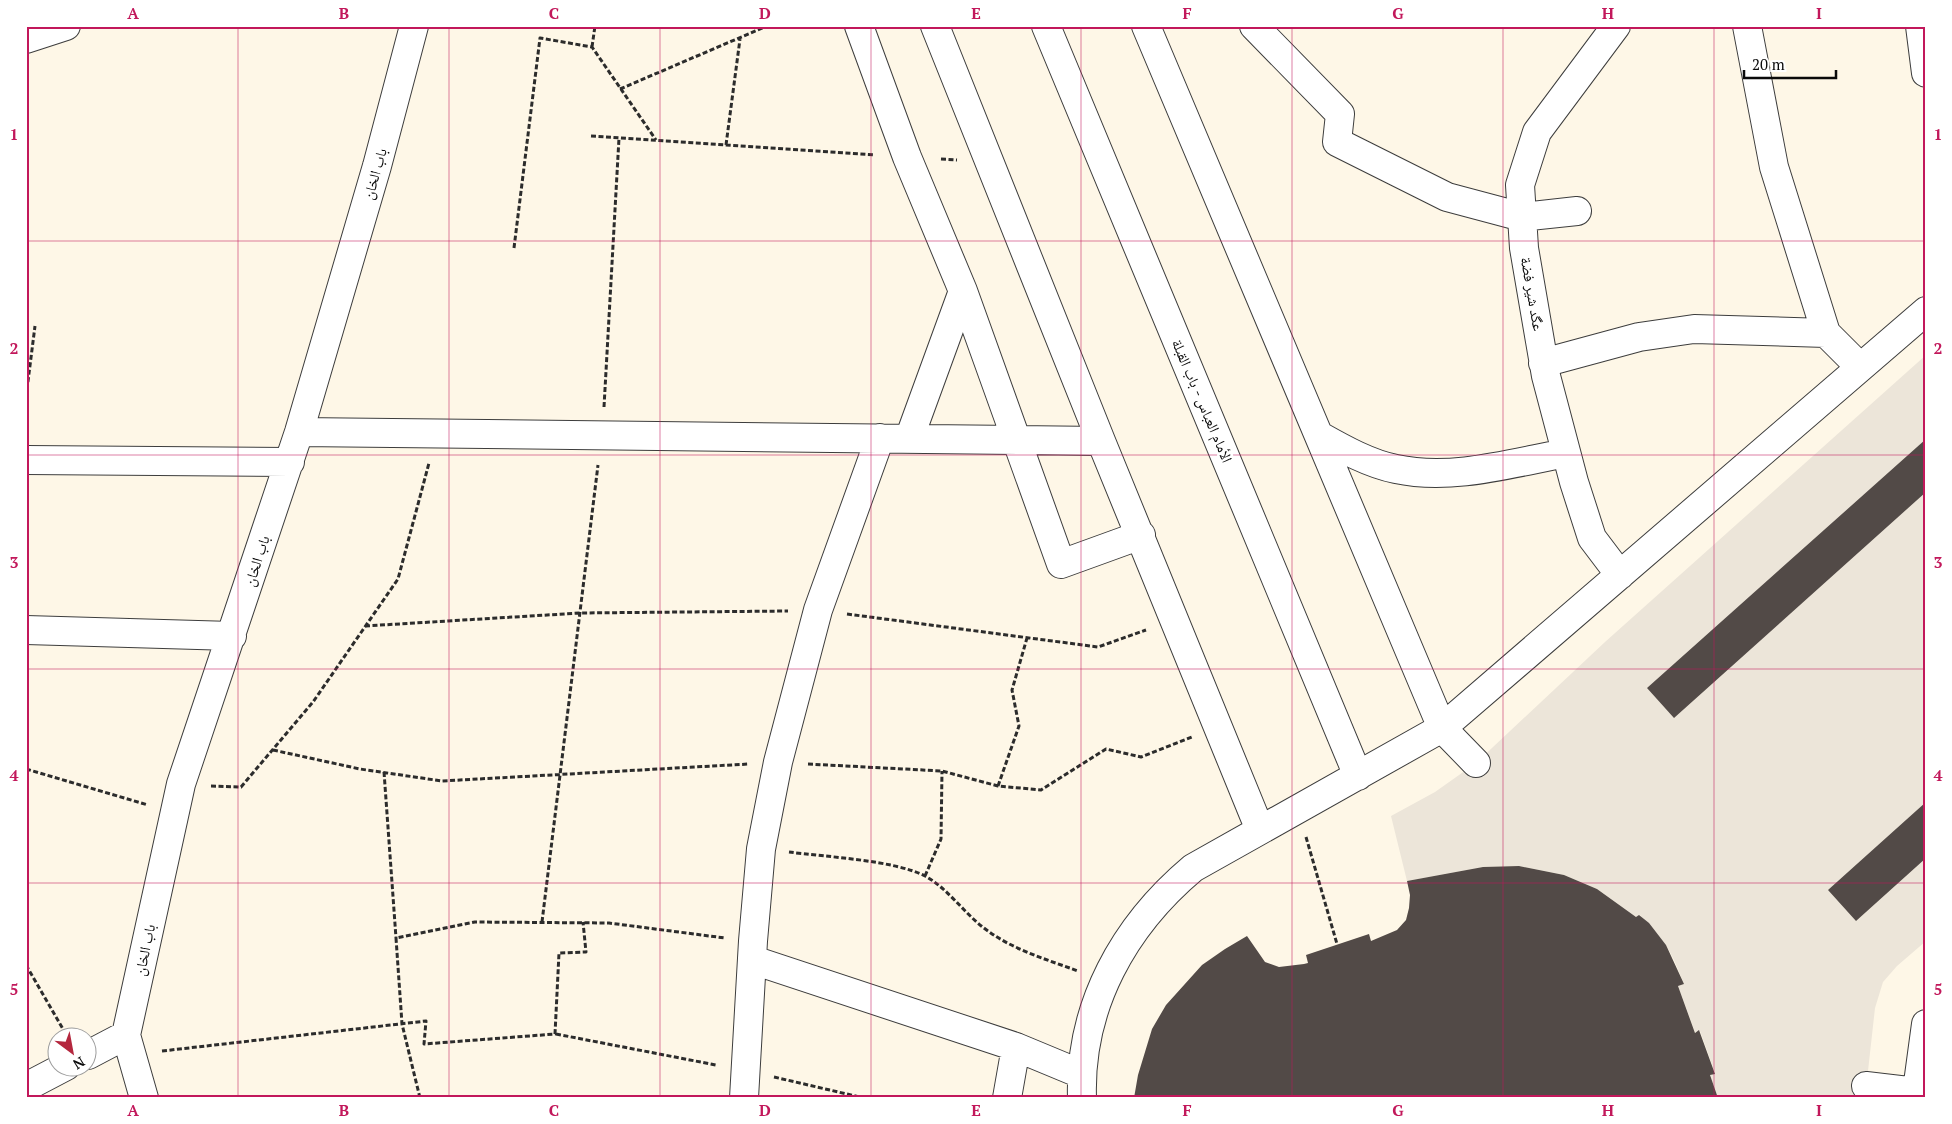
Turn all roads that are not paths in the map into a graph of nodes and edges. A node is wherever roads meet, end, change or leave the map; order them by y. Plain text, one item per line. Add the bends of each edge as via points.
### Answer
1 (66, 26) edge
2 (414, 26) edge
3 (859, 26) edge
4 (935, 26) edge
5 (1046, 26) edge
6 (1146, 26) edge
7 (1254, 26) edge
8 (1616, 26) edge
9 (1747, 26) edge
10 (1920, 26) edge
11 (26, 40) edge
12 (1926, 73) edge
13 (1577, 211) dead end
14 (1522, 217) junction
15 (963, 291) junction
16 (1926, 311) edge
17 (1826, 333) junction
18 (1544, 363) junction
19 (1860, 367) junction
20 (299, 432) junction
21 (1320, 436) junction
22 (880, 438) junction
23 (908, 439) junction
24 (1016, 440) junction
25 (1101, 441) junction
26 (1566, 453) junction
27 (26, 460) edge
28 (290, 462) junction
29 (1140, 535) junction
30 (1620, 575) junction
31 (26, 630) edge
32 (232, 636) junction
33 (1442, 728) junction
34 (1476, 763) dead end
35 (1358, 776) junction
36 (1260, 830) junction
37 (753, 951) junction
38 (1925, 1030) edge
39 (128, 1045) junction
40 (1016, 1047) junction
41 (98, 1052) edge
42 (48, 1075) edge
43 (1082, 1086) edge
44 (1866, 1086) dead end
45 (26, 1087) edge
46 (1916, 1095) edge
47 (144, 1098) edge
48 (744, 1098) edge
49 (1007, 1098) edge

1 - 11 street
2 - 20 street, باب الخان via 377,166
3 - 15 street via 907,157
4 - 25 street
5 - 35 street, الأمام العباس - باب القبلة
6 - 21 street
7 - 14 street via 1340,114 1337,142 1447,197
8 - 14 street, عگد شير فضة via 1537,132 1520,184
9 - 17 street via 1774,167
10 - 12 street
13 - 14 street
14 - 18 street, عگد شير فضة via 1524,248
15 - 23 street
15 - 24 street
16 - 19 street
17 - 18 street via 1694,330 1639,337
17 - 19 street
18 - 26 street, عگد شير فضة
19 - 30 street
20 - 22 street
20 - 28 street, باب الخان
21 - 26 street via 1345,450 1396,469 1438,473
21 - 33 street
22 - 23 street
22 - 37 street via 818,610 778,762 761,849
23 - 24 street
24 - 25 street
24 - 29 street via 1062,564
25 - 29 street
26 - 30 street, عگد شير فضة via 1592,538
27 - 28 street
28 - 32 street, باب الخان
29 - 36 street
30 - 33 street
31 - 32 street
32 - 39 street, باب الخان via 181,784
33 - 34 street
33 - 35 street
35 - 36 street
36 - 43 street via 1193,868 1160,897 1124,945 1104,981 1088,1030
37 - 40 street
37 - 48 street
38 - 46 street
39 - 41 street
39 - 47 street
40 - 43 street
40 - 49 street
42 - 45 street
44 - 46 street

